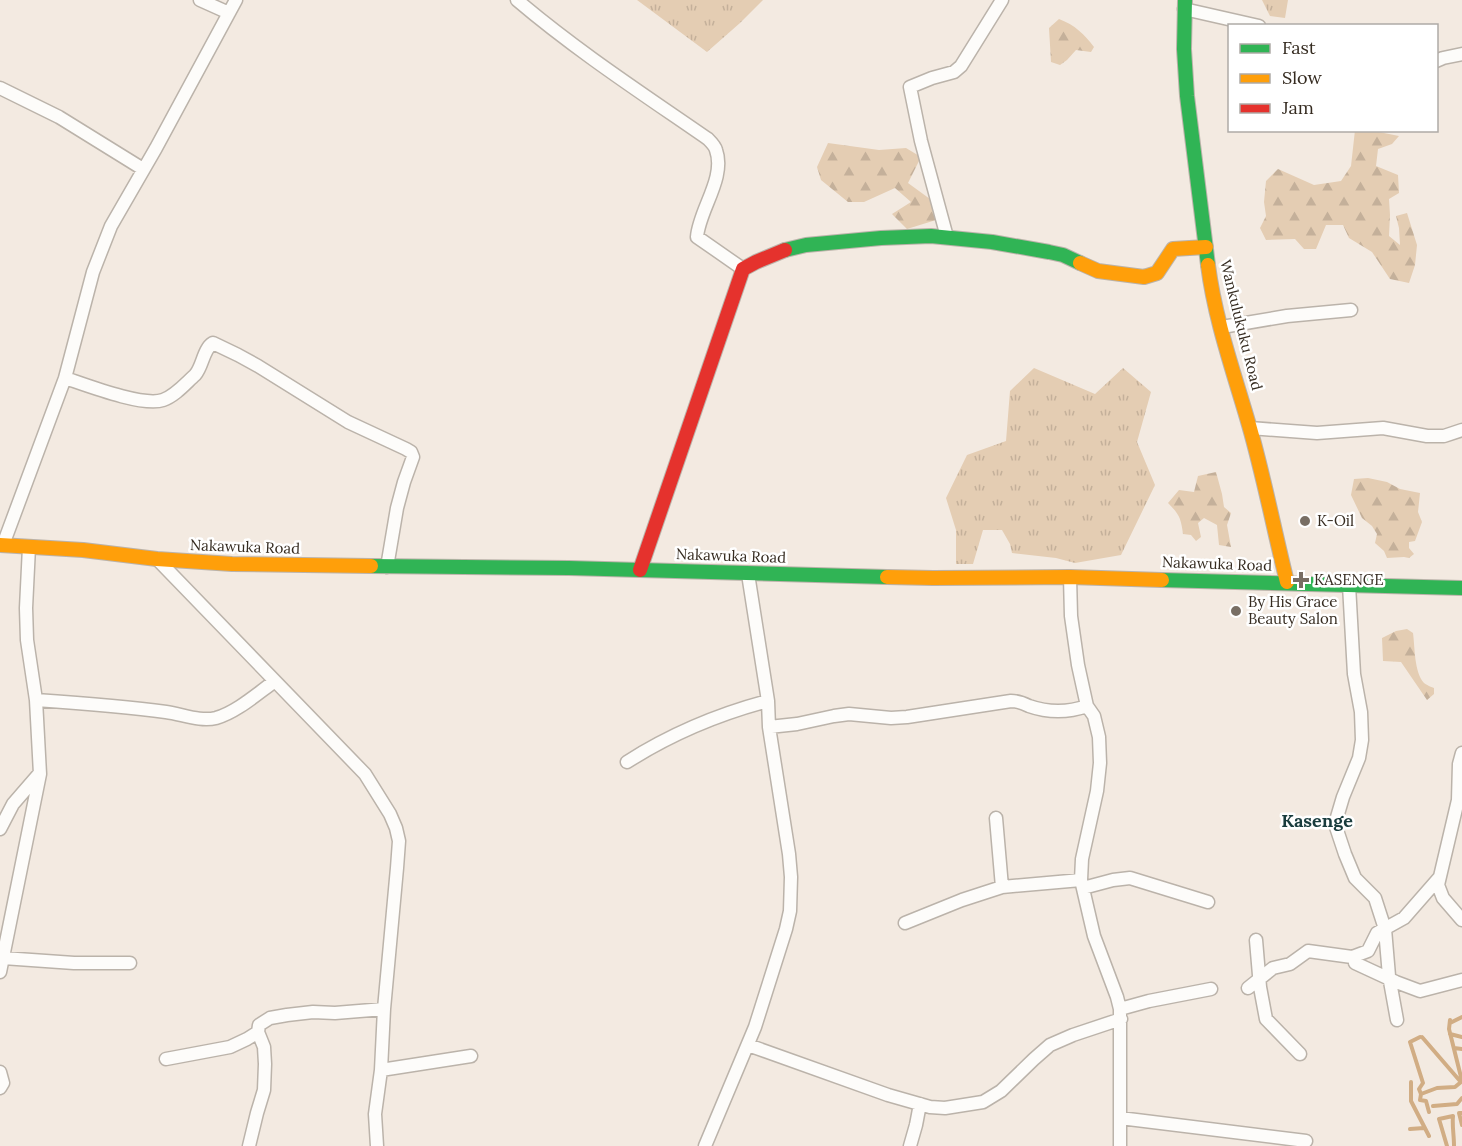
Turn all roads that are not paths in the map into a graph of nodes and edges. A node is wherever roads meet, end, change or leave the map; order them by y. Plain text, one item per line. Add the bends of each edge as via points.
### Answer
1 (200, 0) edge
2 (236, 0) edge
3 (517, 0) edge
4 (1002, 0) edge
5 (1185, 4) edge
6 (228, 13) junction
7 (1252, 24) edge
8 (1462, 54) edge
9 (1438, 60) edge
10 (0, 88) edge
11 (143, 169) junction
12 (947, 237) junction
13 (1206, 247) junction
14 (743, 269) junction
15 (1351, 310) dead end
16 (1222, 327) junction
17 (65, 378) junction
18 (1250, 428) junction
19 (1462, 430) edge
20 (1, 545) edge
21 (29, 547) junction
22 (157, 559) junction
23 (387, 567) junction
24 (640, 570) junction
25 (748, 574) junction
26 (1070, 577) junction
27 (1287, 582) junction
28 (1349, 585) junction
29 (1461, 591) edge
30 (275, 681) junction
31 (36, 700) junction
32 (768, 701) junction
33 (1087, 706) junction
34 (769, 727) junction
35 (1462, 753) edge
36 (627, 762) dead end
37 (40, 774) junction
38 (996, 818) dead end
39 (0, 829) edge
40 (1439, 878) junction
41 (1082, 884) junction
42 (1002, 887) junction
43 (1208, 902) dead end
44 (1462, 920) edge
45 (905, 923) dead end
46 (1385, 929) junction
47 (1256, 940) dead end
48 (3, 958) junction
49 (129, 963) dead end
50 (1355, 963) dead end
51 (0, 972) edge
52 (1389, 979) junction
53 (1462, 980) edge
54 (1248, 988) dead end
55 (1211, 989) dead end
56 (384, 1009) junction
57 (1120, 1014) junction
58 (1397, 1020) dead end
59 (258, 1032) junction
60 (748, 1045) junction
61 (1300, 1054) dead end
62 (471, 1056) dead end
63 (166, 1059) dead end
64 (381, 1070) junction
65 (0, 1072) edge
66 (0, 1088) edge
67 (920, 1104) junction
68 (1120, 1118) junction
69 (1306, 1141) dead end
70 (249, 1146) edge
71 (377, 1146) edge
72 (705, 1146) edge
73 (910, 1146) edge
74 (1120, 1146) edge

1 - 6 street
2 - 6 street
3 - 14 street via 716,148 717,175 696,237
4 - 12 street via 961,66 910,87
5 - 7 street
5 - 13 main road, Wankulukuku Road via 1187,96
6 - 11 street
8 - 9 street
10 - 11 street via 59,117
11 - 17 street via 111,226 93,272
12 - 13 main road via 1049,252 1098,271 1144,277 1157,273 1173,249
12 - 14 main road via 908,236 806,245
13 - 16 main road, Wankulukuku Road
14 - 24 main road
15 - 16 street
16 - 18 main road, Wankulukuku Road
17 - 20 street
17 - 23 street via 140,401 160,401 198,372 213,344 258,366 348,422 406,449 413,457 397,508
18 - 19 street via 1317,433 1383,428 1427,436
18 - 27 main road, Wankulukuku Road
20 - 21 main road, Nakawuka Road
21 - 22 main road, Nakawuka Road
21 - 31 street via 27,640
22 - 23 main road, Nakawuka Road
22 - 30 street
23 - 24 main road, Nakawuka Road
24 - 25 main road, Nakawuka Road
25 - 26 main road, Nakawuka Road
25 - 32 street
26 - 27 main road, Nakawuka Road
26 - 33 street via 1071,616
27 - 28 main road, Nakawuka Road
28 - 29 main road, Nakawuka Road
28 - 46 street via 1362,740 1335,824 1355,878 1375,898
30 - 31 street via 216,718
30 - 56 street via 365,774 396,828 398,868
31 - 37 street
32 - 34 street
32 - 36 street via 668,738
33 - 34 street via 1060,712 1011,701 907,717 849,714
33 - 41 street via 1099,737 1100,763 1082,859
34 - 60 street via 789,854 790,911
35 - 40 street via 1458,801
37 - 39 street via 13,804
37 - 48 street
38 - 42 street
40 - 44 street via 1443,898
40 - 46 street via 1404,918
41 - 42 street
41 - 43 street via 1130,878
41 - 57 street via 1094,936
42 - 45 street
46 - 52 street
46 - 54 street via 1377,933 1368,951 1353,957 1308,951 1290,964 1273,968
47 - 61 street via 1266,1018
48 - 49 street
48 - 51 street
50 - 52 street
52 - 53 street via 1420,991
52 - 58 street
55 - 57 street via 1149,1001
56 - 59 street via 286,1014 259,1025
56 - 64 street
57 - 67 street via 1050,1045 1001,1091 983,1102 945,1108
57 - 68 street
59 - 63 street via 230,1047
59 - 70 street via 264,1047 264,1090
60 - 67 street
60 - 72 street
62 - 64 street
64 - 71 street via 375,1114
65 - 66 street
67 - 73 street
68 - 69 street
68 - 74 street

